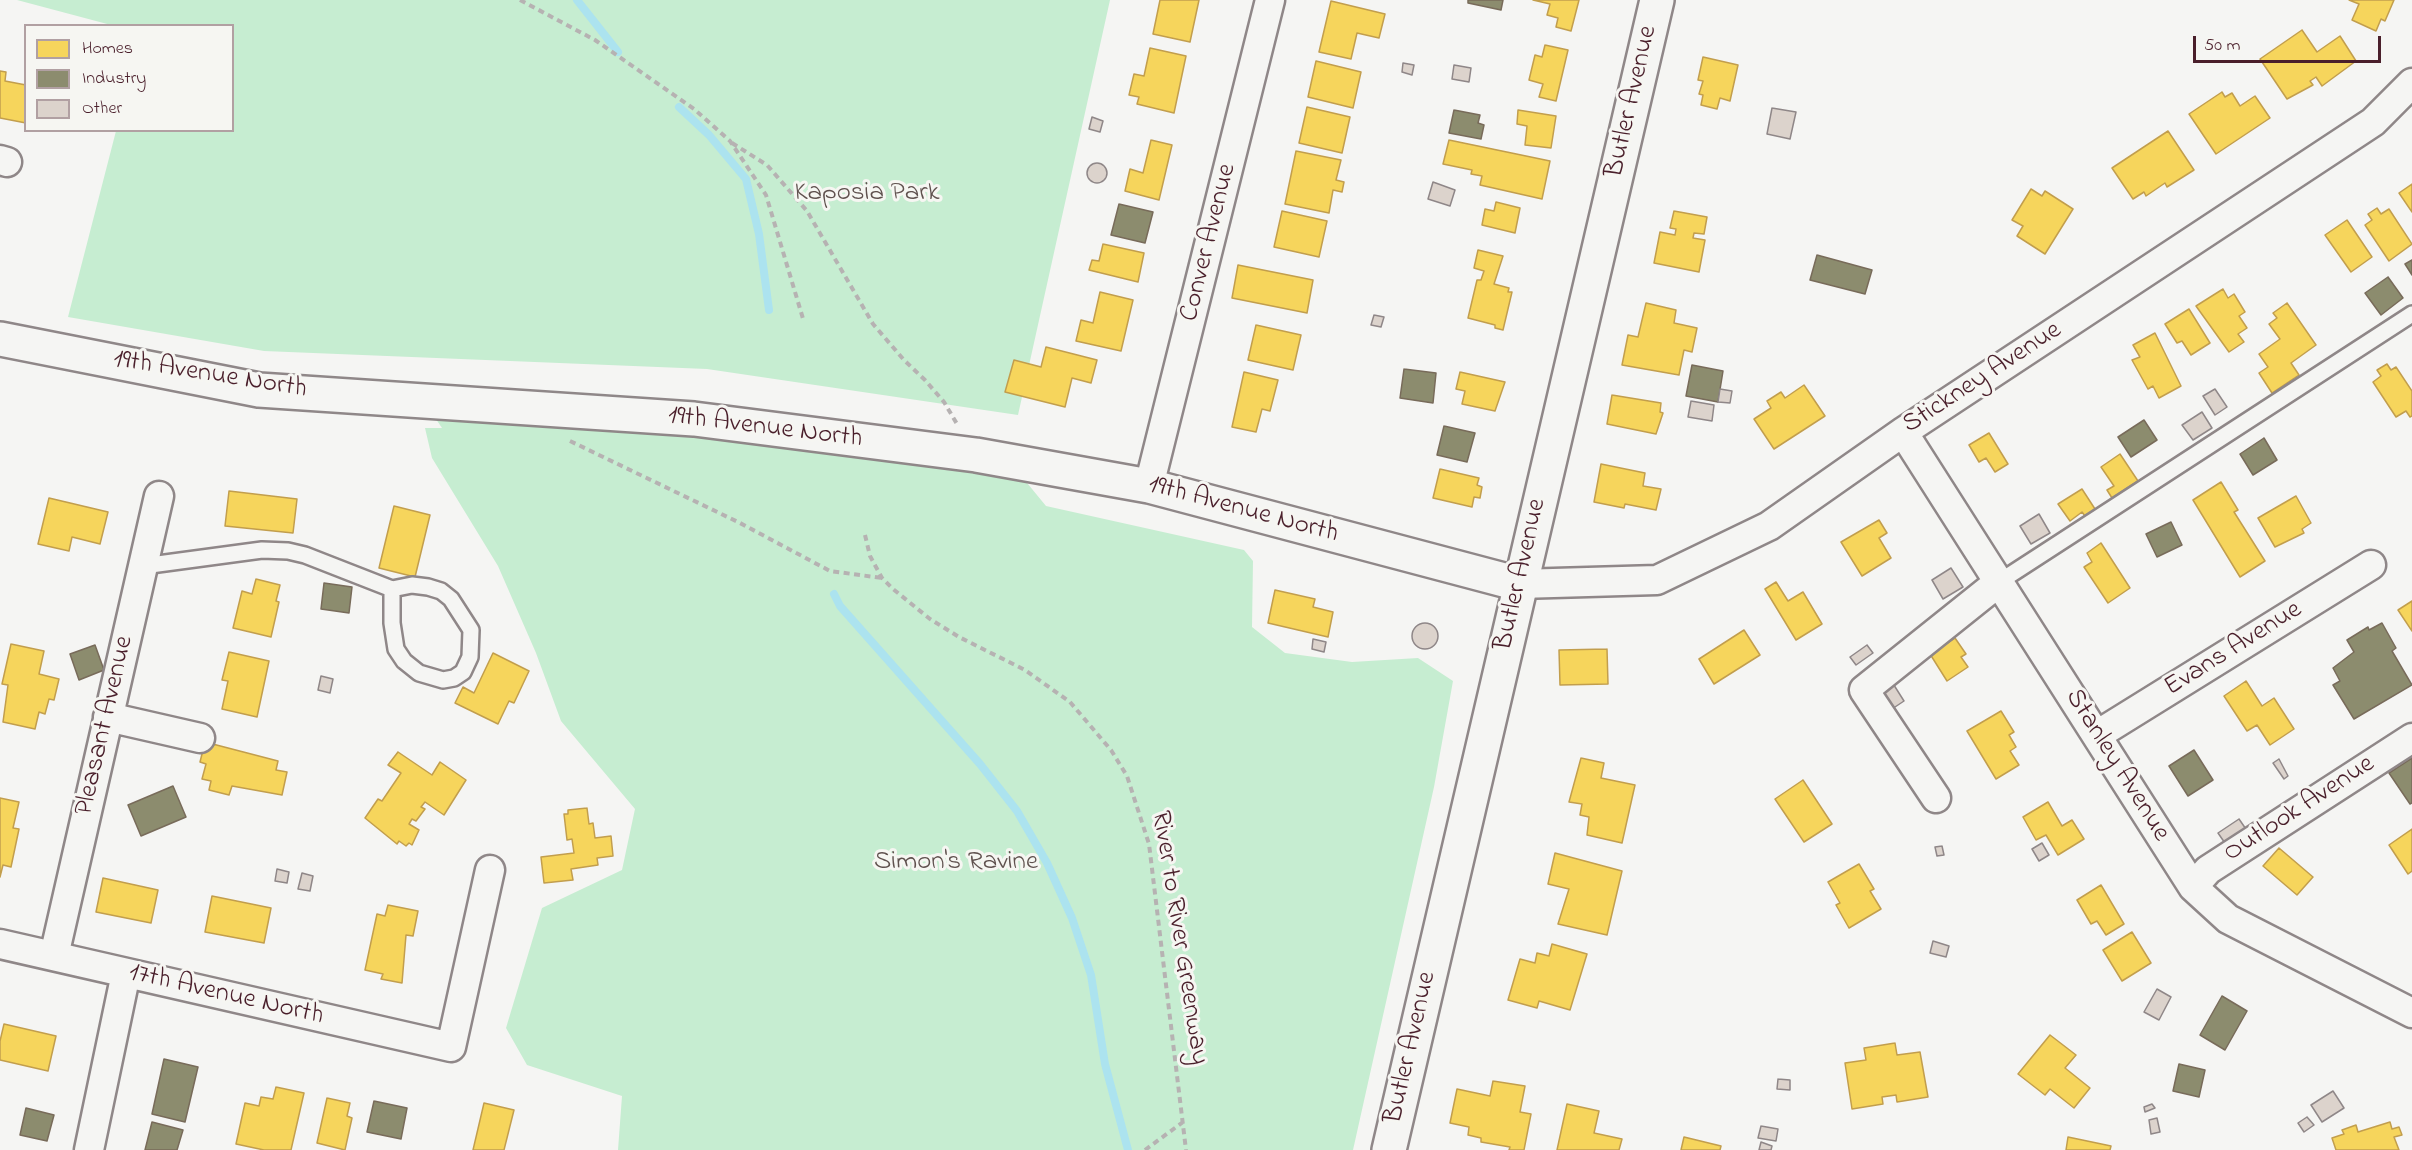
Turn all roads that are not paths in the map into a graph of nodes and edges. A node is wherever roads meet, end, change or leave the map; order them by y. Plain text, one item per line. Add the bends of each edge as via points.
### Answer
1 (1270, 0) edge
2 (1657, 0) edge
3 (2412, 83) edge
4 (2412, 314) edge
5 (0, 339) edge
6 (1903, 432) junction
7 (1149, 486) junction
8 (159, 496) dead end
9 (2371, 565) dead end
10 (143, 566) junction
11 (1999, 582) junction
12 (1519, 584) junction
13 (392, 589) junction
14 (108, 717) junction
15 (2097, 735) junction
16 (200, 738) dead end
17 (2412, 738) edge
18 (1936, 798) dead end
19 (490, 870) dead end
20 (2193, 887) junction
21 (0, 944) edge
22 (54, 956) junction
23 (126, 973) junction
24 (2412, 1013) edge
25 (89, 1150) edge
26 (1389, 1150) edge

1 - 7 street, Conver Avenue
2 - 12 street, Butler Avenue
3 - 6 street, Stickney Avenue via 2373,122
4 - 11 lane
5 - 7 street, 19th Avenue North via 259,390 694,419 976,455
6 - 11 street, Stanley Avenue
6 - 12 street, Stickney Avenue via 1769,526 1657,580
7 - 12 street, 19th Avenue North
8 - 10 street, Pleasant Avenue
9 - 15 street, Evans Avenue
10 - 13 lane via 262,550 288,551
10 - 14 street, Pleasant Avenue
11 - 15 street, Stanley Avenue
11 - 18 street via 1864,690
12 - 26 street, Butler Avenue
13 - 13 lane via 393,636 404,662 431,679 454,678 463,672 470,657 471,630 451,599 428,587
14 - 16 street
14 - 22 street, Pleasant Avenue
15 - 20 street, Stanley Avenue
17 - 20 street, Outlook Avenue via 2208,870
19 - 23 street, 17th Avenue North via 451,1047
20 - 24 street, Stanley Avenue via 2229,919
21 - 22 street, 17th Avenue North
22 - 23 street, 17th Avenue North
23 - 25 street

